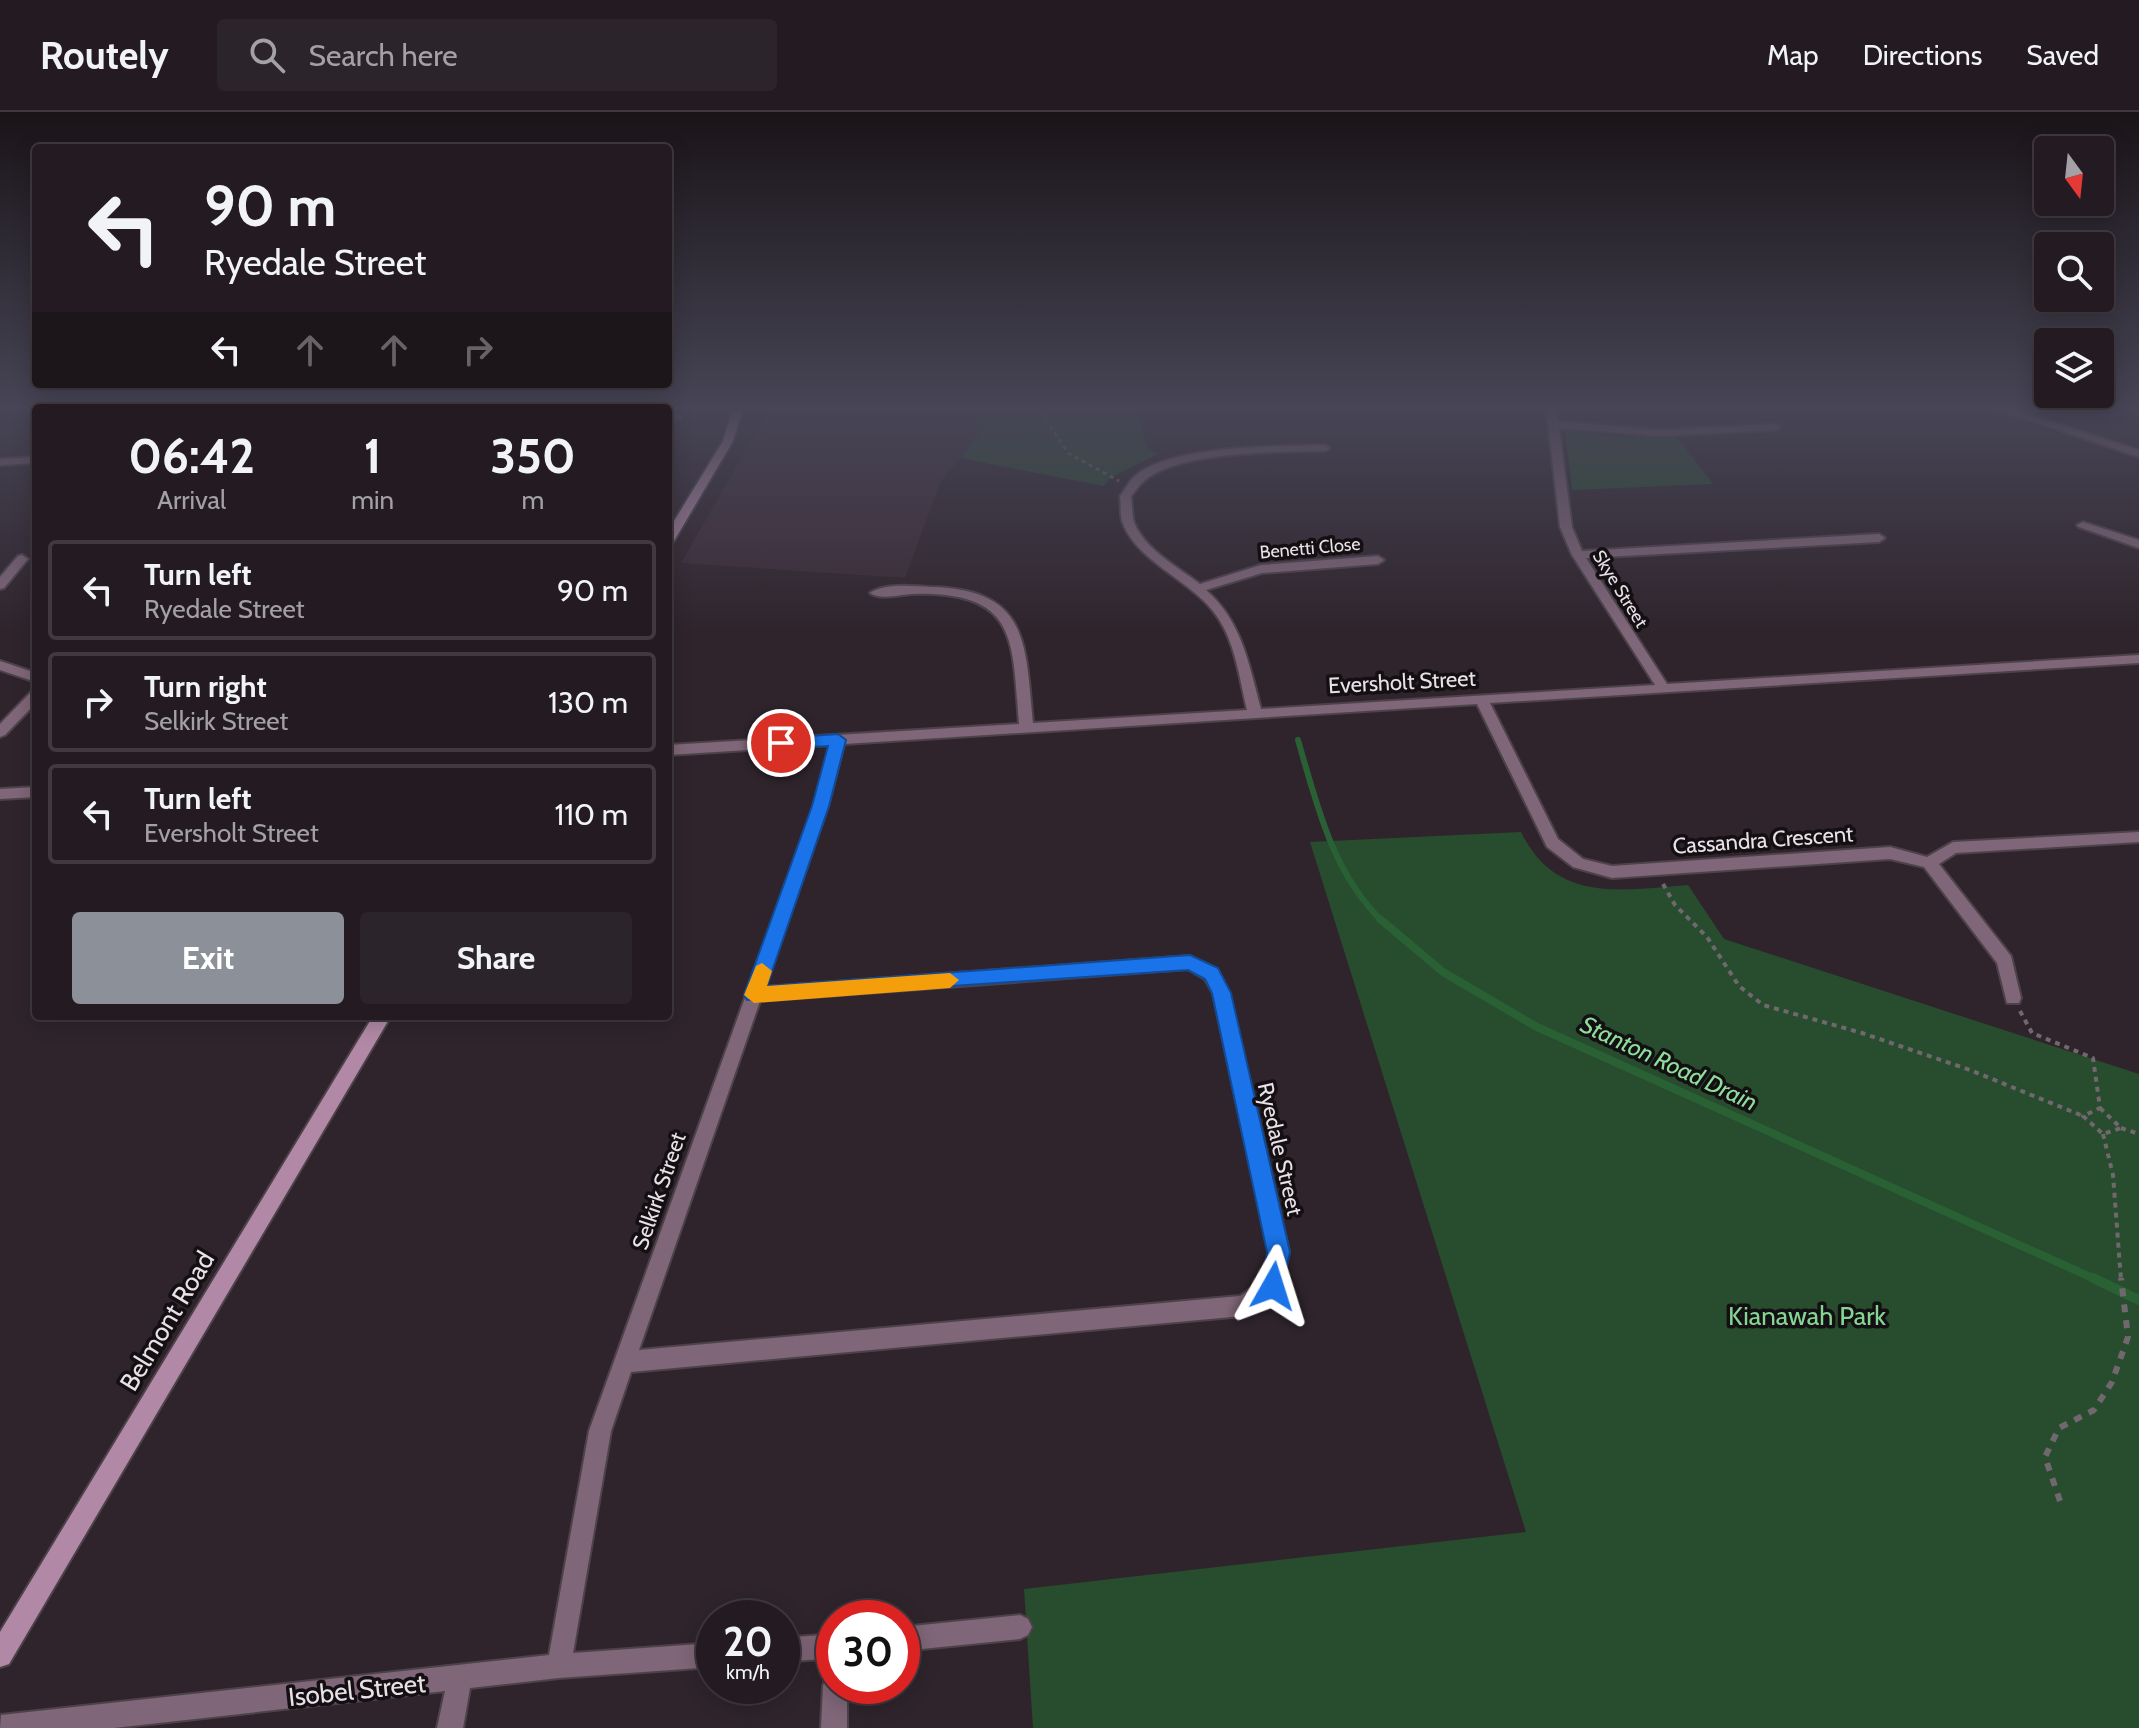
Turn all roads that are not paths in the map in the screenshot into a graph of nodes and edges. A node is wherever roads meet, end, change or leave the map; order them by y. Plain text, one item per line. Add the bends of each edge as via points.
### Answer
1 (704, 481) edge
2 (1140, 481) edge
3 (1561, 481) edge
4 (2083, 525) dead end
5 (672, 534) edge
6 (1879, 538) dead end
7 (2139, 544) edge
8 (1578, 555) junction
9 (22, 559) dead end
10 (1378, 560) dead end
11 (0, 585) edge
12 (1199, 588) junction
13 (876, 593) dead end
14 (2139, 659) edge
15 (0, 665) edge
16 (32, 677) edge
17 (1664, 689) junction
18 (32, 699) edge
19 (1482, 700) junction
20 (1255, 713) junction
21 (1026, 727) junction
22 (0, 732) edge
23 (838, 740) junction
24 (672, 750) edge
25 (32, 792) edge
26 (0, 794) edge
27 (2139, 837) edge
28 (1929, 863) junction
29 (754, 995) junction
30 (2013, 998) road end
31 (380, 1020) edge
32 (624, 1362) junction
33 (1020, 1627) dead end
34 (920, 1637) edge
35 (0, 1655) edge
36 (696, 1656) edge
37 (559, 1666) junction
38 (460, 1679) junction
39 (835, 1704) edge
40 (1, 1728) edge
41 (450, 1728) edge
42 (834, 1728) edge

1 - 5 main road
2 - 12 street via 1124,503 1127,519 1141,541
3 - 8 street, Skye Street via 1566,527
4 - 7 street
6 - 8 street
8 - 17 street, Skye Street
9 - 11 street
10 - 12 street, Benetti Close via 1261,569
12 - 20 street via 1232,630
13 - 21 street via 949,591 1003,615 1015,634
14 - 17 street, Eversholt Street
15 - 16 street
17 - 19 street, Eversholt Street
18 - 22 street
19 - 20 street, Eversholt Street
19 - 28 street, Cassandra Crescent via 1552,843 1578,863 1612,872 1890,853
20 - 21 street, Eversholt Street
21 - 23 street, Eversholt Street
23 - 24 street, Eversholt Street
23 - 29 street, Selkirk Street via 821,806
25 - 26 street
27 - 28 street via 1953,848
28 - 30 street via 2005,961
29 - 32 street, Selkirk Street
29 - 32 street, Ryedale Street via 1190,962 1211,974 1221,993 1279,1252 1273,1286 1243,1306
31 - 35 main road, Belmont Road
32 - 37 street, Selkirk Street via 600,1431
33 - 34 street
36 - 37 street, Isobel Street
37 - 38 street, Isobel Street
38 - 40 street, Isobel Street
38 - 41 street
39 - 42 street

